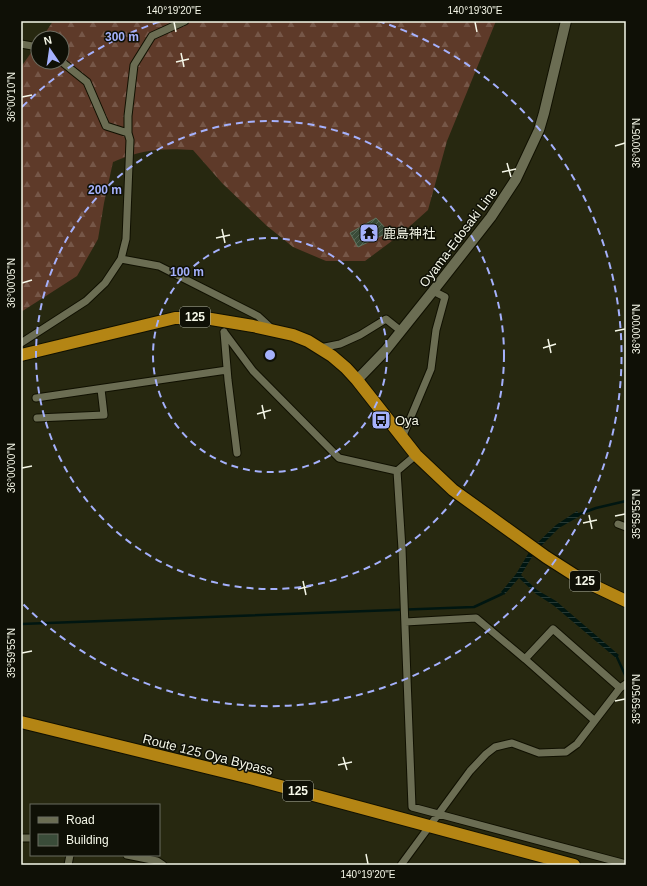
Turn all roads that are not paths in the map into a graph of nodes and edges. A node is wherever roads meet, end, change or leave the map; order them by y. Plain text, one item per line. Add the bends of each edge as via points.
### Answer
1 (185, 21) edge
2 (566, 21) edge
3 (70, 68) edge
4 (128, 133) junction
5 (121, 260) junction
6 (433, 291) junction
7 (223, 326) junction
8 (273, 330) junction
9 (402, 331) junction
10 (21, 343) edge
11 (320, 348) junction
12 (21, 355) edge
13 (227, 370) junction
14 (357, 380) junction
15 (101, 389) junction
16 (36, 398) dead end
17 (37, 418) dead end
18 (402, 438) junction
19 (237, 453) dead end
20 (416, 455) junction
21 (397, 471) junction
22 (618, 524) dead end
23 (626, 527) edge
24 (626, 601) edge
25 (405, 619) junction
26 (526, 659) junction
27 (623, 686) edge
28 (594, 720) junction
29 (21, 722) edge
30 (440, 814) junction
31 (431, 826) junction
32 (132, 856) edge
33 (626, 864) edge
34 (163, 865) edge
35 (401, 865) edge
36 (574, 865) edge

1 - 4 street via 152,36 134,65
2 - 6 main road, Oyama-Edosaki Line via 549,96 529,153 503,199
3 - 4 street via 87,82 106,126
4 - 5 street via 130,140 126,239
5 - 8 street via 159,266 258,316
5 - 10 street via 105,283 86,301
6 - 9 main road, Oyama-Edosaki Line
6 - 18 street via 445,297 436,330 431,369
7 - 8 highway, 125
7 - 12 highway, 125 via 193,317 175,318
7 - 13 street
7 - 21 street via 253,371 339,458
8 - 11 highway, 125 via 293,335
9 - 11 street via 386,319 340,344
9 - 14 main road, Oyama-Edosaki Line
11 - 14 highway, 125 via 342,364
13 - 15 street
13 - 19 street
14 - 18 highway, 125
15 - 16 street
15 - 17 street via 104,415
18 - 20 highway, 125
20 - 21 street
20 - 24 highway, 125 via 453,490 546,557 596,588
21 - 25 street
22 - 23 street
25 - 26 street via 476,618
25 - 30 street via 412,807
26 - 27 street via 553,629
26 - 28 street
27 - 28 street
28 - 30 street via 577,744 566,752 539,754 512,743 495,747 470,771
29 - 31 highway, Route 125 Oya Bypass / 125 via 250,778
30 - 31 street
30 - 33 street
31 - 35 street
31 - 36 highway, Route 125 Oya Bypass / 125
32 - 34 street via 157,861

